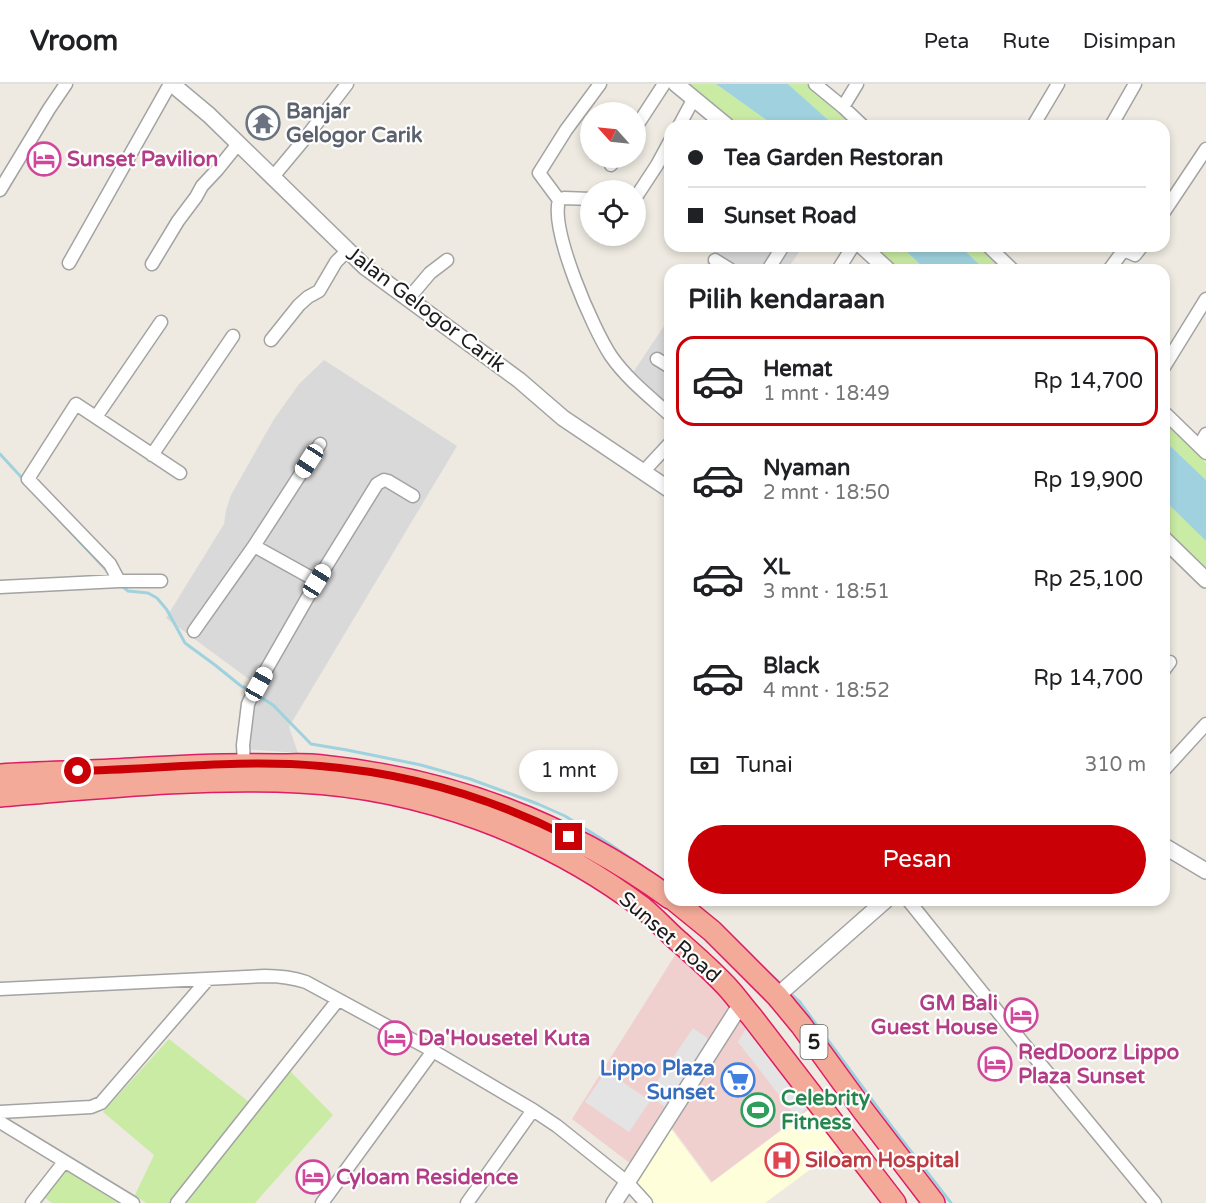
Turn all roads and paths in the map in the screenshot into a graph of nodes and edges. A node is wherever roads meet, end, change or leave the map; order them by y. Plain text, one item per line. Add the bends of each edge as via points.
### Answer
1 (66, 84) edge
2 (171, 84) edge
3 (347, 84) edge
4 (600, 84) edge
5 (664, 84) edge
6 (676, 84) edge
7 (815, 84) edge
8 (857, 84) edge
9 (1058, 84) edge
10 (1135, 84) edge
11 (694, 98) junction
12 (843, 107) junction
13 (646, 112) edge
14 (682, 120) edge
15 (720, 120) edge
16 (857, 120) edge
17 (1037, 120) edge
18 (1114, 120) edge
19 (238, 144) junction
20 (1206, 149) edge
21 (664, 152) edge
22 (272, 178) junction
23 (646, 182) edge
24 (0, 190) edge
25 (580, 199) edge
26 (560, 200) junction
27 (1170, 203) edge
28 (348, 250) junction
29 (868, 252) edge
30 (994, 252) edge
31 (447, 260) dead end
32 (715, 260) dead end
33 (69, 263) dead end
34 (152, 264) dead end
35 (721, 264) edge
36 (879, 264) edge
37 (1006, 264) edge
38 (408, 299) junction
39 (1206, 299) edge
40 (161, 322) dead end
41 (233, 336) dead end
42 (271, 340) dead end
43 (1170, 358) edge
44 (657, 359) dead end
45 (664, 363) edge
46 (664, 410) edge
47 (96, 417) junction
48 (1170, 418) edge
49 (1206, 435) edge
50 (320, 444) dead end
51 (664, 449) edge
52 (1202, 450) edge
53 (152, 455) junction
54 (644, 471) junction
55 (180, 473) dead end
56 (664, 486) edge
57 (413, 496) dead end
58 (1170, 545) edge
59 (254, 546) junction
60 (1206, 580) edge
61 (119, 581) junction
62 (161, 581) dead end
63 (317, 581) junction
64 (0, 586) edge
65 (194, 631) dead end
66 (1206, 724) edge
67 (1170, 763) edge
68 (244, 764) junction
69 (0, 775) edge
70 (0, 796) edge
71 (1170, 850) edge
72 (1206, 872) edge
73 (664, 894) edge
74 (681, 906) edge
75 (879, 906) edge
76 (913, 906) edge
77 (208, 979) junction
78 (0, 989) edge
79 (777, 996) junction
80 (338, 1000) junction
81 (741, 1004) junction
82 (433, 1051) junction
83 (533, 1110) junction
84 (0, 1112) edge
85 (0, 1122) edge
86 (64, 1162) junction
87 (627, 1182) junction
88 (32, 1203) edge
89 (134, 1203) edge
90 (177, 1203) edge
91 (321, 1203) edge
92 (467, 1203) edge
93 (614, 1203) edge
94 (646, 1203) edge
95 (895, 1203) edge
96 (934, 1203) edge
97 (1155, 1203) edge

1 - 24 street
2 - 19 street, Jalan Gelogor Carik
2 - 33 street
3 - 22 street
4 - 26 street via 539,173
5 - 13 street
6 - 11 street
7 - 12 street
8 - 12 street
9 - 17 street
10 - 18 street
11 - 14 street
11 - 15 street
12 - 16 street
19 - 22 street, Jalan Gelogor Carik
19 - 34 street via 202,186
20 - 27 street
21 - 23 street
22 - 28 street, Jalan Gelogor Carik
25 - 26 street
26 - 46 street via 564,246 592,322 612,358
28 - 38 street, Jalan Gelogor Carik
28 - 42 street via 319,291 299,305
29 - 36 street
30 - 37 street
31 - 38 street
32 - 35 street
38 - 54 street, Jalan Gelogor Carik via 563,417
39 - 43 street
40 - 47 street
41 - 53 street
44 - 45 street
47 - 53 street
47 - 61 street via 76,404 28,478 110,564
48 - 52 street
49 - 52 street
50 - 59 street
51 - 54 street
53 - 55 street
54 - 56 street, Jalan Gelogor Carik
57 - 63 street via 388,481 380,481
58 - 60 street
59 - 63 street
59 - 65 street
61 - 62 street
61 - 64 street
63 - 68 street via 248,704
66 - 67 street
68 - 69 highway, Sunset Road / 5
68 - 73 highway, Sunset Road / 5 via 320,766 403,778 457,791 552,828 604,855
70 - 81 highway, Sunset Road / 5 via 224,781 290,782 369,789 438,806 515,833 595,874 645,910
71 - 72 street
74 - 79 highway, Sunset Road / 5 via 712,931
75 - 79 street
76 - 97 street
77 - 78 street
77 - 80 street via 283,976 306,982
77 - 84 street via 101,1103 91,1107
79 - 96 highway, Sunset Road / 5
80 - 82 street
80 - 90 street
81 - 87 street
81 - 95 highway, Sunset Road / 5
82 - 83 street
82 - 91 street
83 - 87 street
83 - 92 street
85 - 86 street
86 - 88 street
86 - 89 street
87 - 93 street
87 - 94 street

